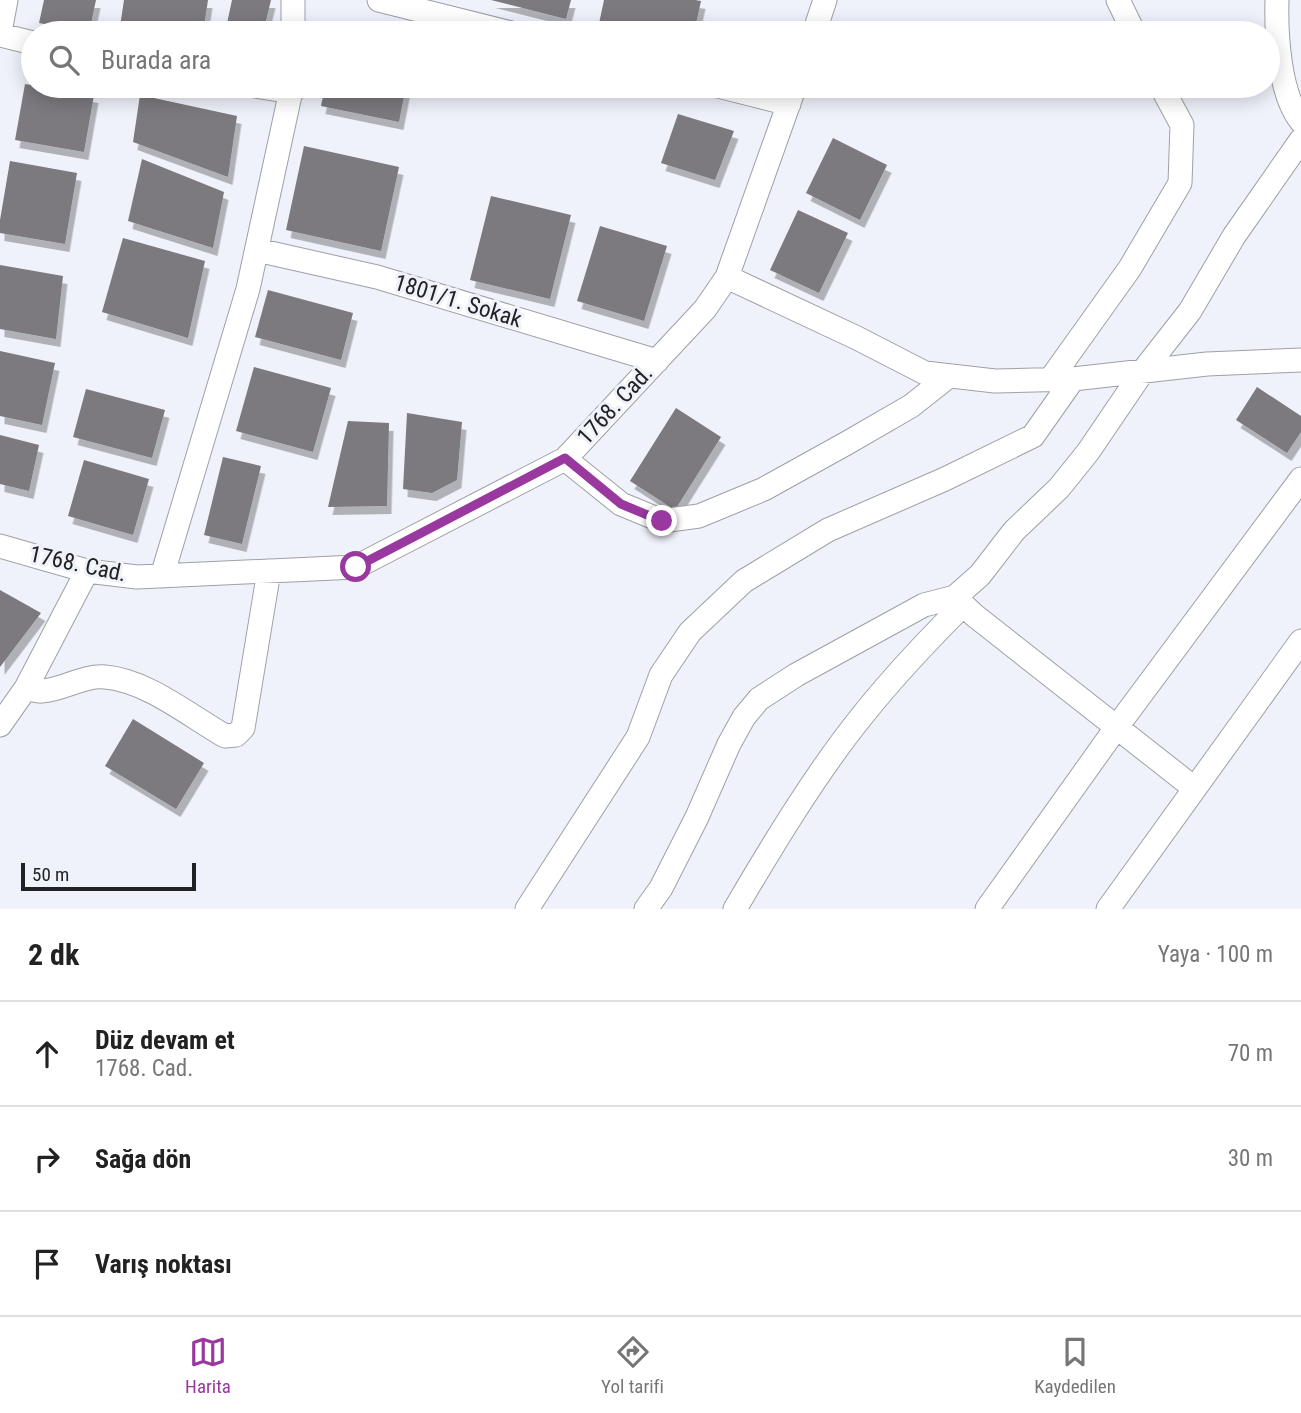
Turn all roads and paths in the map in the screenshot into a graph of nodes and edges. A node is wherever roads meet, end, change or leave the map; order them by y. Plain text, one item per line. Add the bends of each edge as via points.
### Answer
1 (6, 0) edge
2 (293, 0) edge
3 (379, 0) edge
4 (825, 0) edge
5 (1118, 0) edge
6 (1277, 0) edge
7 (293, 21) edge
8 (463, 21) edge
9 (818, 21) edge
10 (1128, 21) edge
11 (1278, 21) edge
12 (0, 33) edge
13 (21, 39) edge
14 (1280, 48) edge
15 (290, 98) edge
16 (791, 98) edge
17 (1167, 98) edge
18 (1301, 121) edge
19 (1301, 140) edge
20 (257, 250) junction
21 (727, 277) junction
22 (1301, 359) edge
23 (657, 361) junction
24 (1143, 371) junction
25 (949, 376) junction
26 (1061, 379) junction
27 (565, 458) junction
28 (1301, 479) edge
29 (0, 546) edge
30 (87, 571) junction
31 (269, 571) junction
32 (162, 576) junction
33 (959, 601) junction
34 (1301, 641) edge
35 (26, 688) junction
36 (0, 725) edge
37 (1116, 728) junction
38 (1194, 788) junction
39 (527, 909) edge
40 (646, 909) edge
41 (735, 909) edge
42 (987, 909) edge
43 (1108, 909) edge

1 - 12 street
2 - 7 street
3 - 8 street
4 - 9 street
5 - 10 street
6 - 11 street
12 - 13 street
14 - 18 street via 1288,99
15 - 20 street
16 - 21 street, 1768. Cad.
17 - 26 street via 1182,125 1180,183
19 - 24 street via 1234,236 1190,311
20 - 23 street, 1801/1. Sokak via 377,276
20 - 32 street
21 - 23 street, 1768. Cad. via 705,309
21 - 25 street via 925,373
22 - 24 street
23 - 27 street, 1768. Cad.
24 - 26 street
24 - 33 street via 1088,452 1014,531
25 - 26 street via 995,381
25 - 27 street via 911,406 847,443 764,489 699,516 662,521 621,504
26 - 39 street via 1033,436 828,530 744,581 690,632 660,675 638,737
27 - 31 street, 1768. Cad. via 356,567
28 - 37 street
29 - 30 street, 1768. Cad.
30 - 32 street, 1768. Cad.
30 - 35 street
31 - 32 street, 1768. Cad.
31 - 35 street via 243,728 236,735 225,736 167,699 104,677 41,692
33 - 37 street
33 - 40 street via 924,605 759,699 729,744 697,817
33 - 41 street via 860,718
34 - 38 street
35 - 36 street
37 - 38 street
37 - 42 street
38 - 43 street

